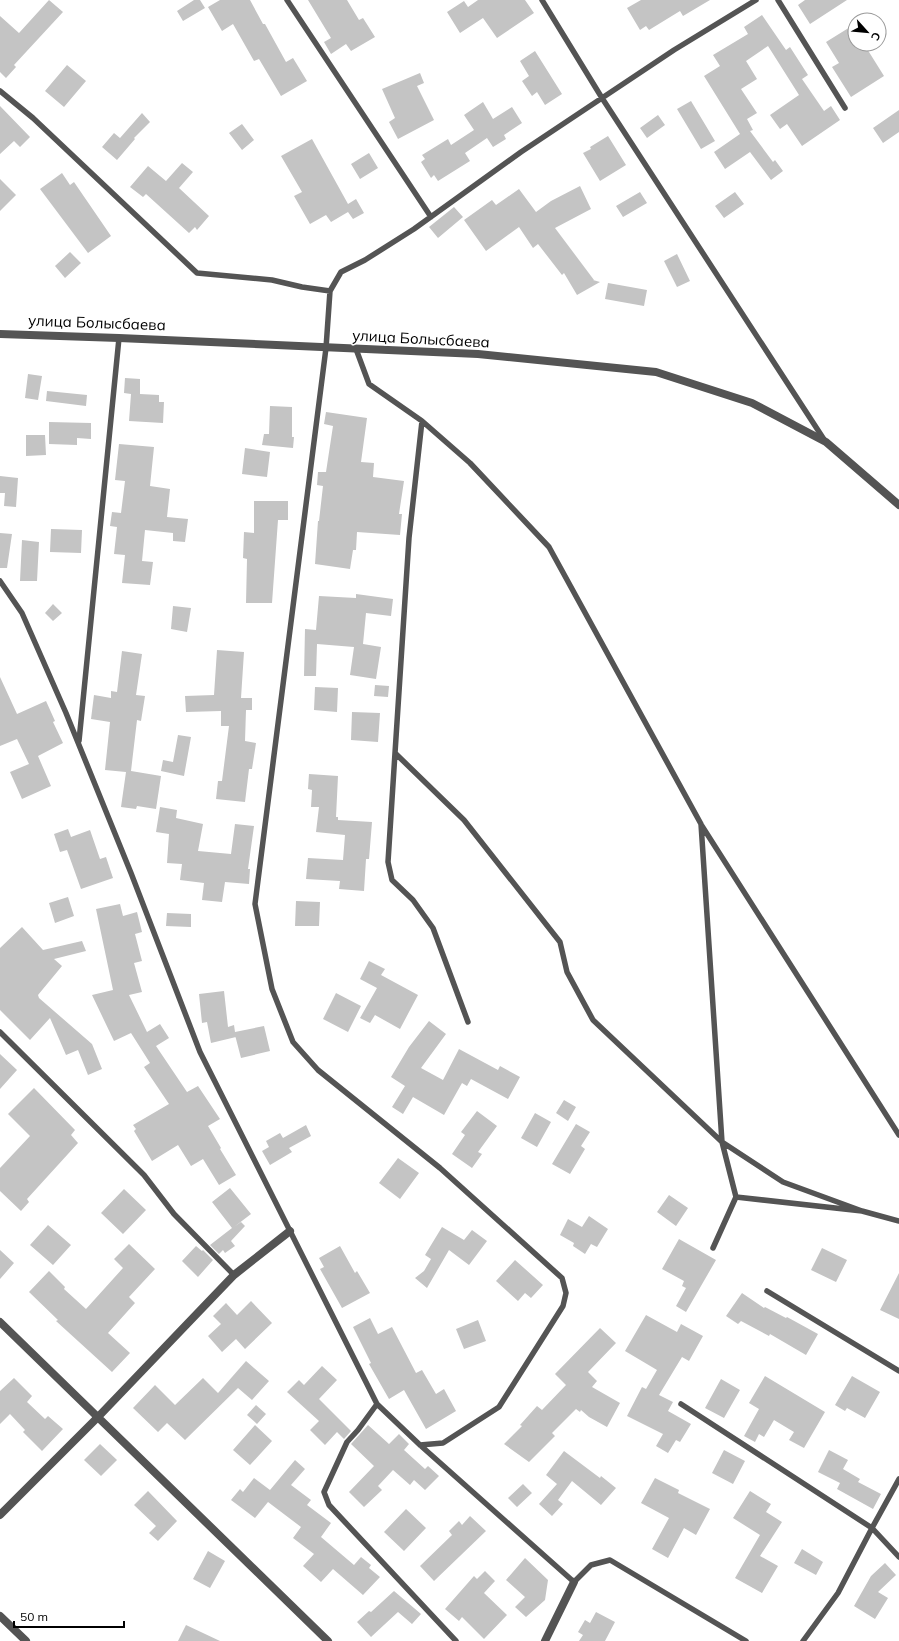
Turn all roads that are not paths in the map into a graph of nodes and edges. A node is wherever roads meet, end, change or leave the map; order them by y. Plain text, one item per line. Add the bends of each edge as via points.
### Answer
1 (287, 0) edge
2 (542, 0) edge
3 (756, 0) edge
4 (778, 0) edge
5 (0, 90) edge
6 (602, 98) junction
7 (845, 108) dead end
8 (430, 217) junction
9 (330, 291) junction
10 (0, 334) edge
11 (119, 338) junction
12 (326, 348) junction
13 (356, 349) junction
14 (422, 421) junction
15 (826, 442) junction
16 (899, 505) edge
17 (0, 581) edge
18 (78, 744) junction
19 (395, 753) junction
20 (701, 824) junction
21 (468, 1022) dead end
22 (0, 1032) edge
23 (899, 1135) edge
24 (722, 1142) junction
25 (736, 1197) junction
26 (862, 1211) junction
27 (899, 1221) edge
28 (290, 1231) junction
29 (713, 1248) dead end
30 (234, 1275) junction
31 (767, 1290) dead end
32 (0, 1322) edge
33 (899, 1371) edge
34 (377, 1404) junction
35 (681, 1404) dead end
36 (98, 1417) junction
37 (420, 1445) junction
38 (899, 1478) edge
39 (0, 1515) edge
40 (872, 1528) junction
41 (899, 1557) edge
42 (574, 1582) junction
43 (0, 1616) edge
44 (26, 1641) edge
45 (328, 1641) edge
46 (456, 1641) edge
47 (545, 1641) edge
48 (746, 1641) edge
49 (803, 1641) edge

1 - 8 lane
2 - 6 lane
3 - 6 lane
4 - 7 lane
5 - 9 lane via 197,273 272,280 302,288
6 - 8 lane
6 - 15 lane
8 - 9 lane via 414,230 341,272
9 - 12 lane
10 - 11 street, улица Болысбаева
11 - 12 street, улица Болысбаева
11 - 18 lane
12 - 13 street, улица Болысбаева
12 - 37 lane via 255,904 272,989 293,1042 318,1070 464,1189 562,1278 566,1293 563,1306 499,1407 444,1443
13 - 14 lane via 369,384
13 - 15 street, улица Болысбаева via 478,354 656,372 752,403
14 - 19 lane via 409,538
14 - 20 lane via 470,463 549,547
15 - 16 street, улица Болысбаева
17 - 18 lane via 22,613
18 - 28 lane via 200,1052
19 - 21 lane via 388,862 392,880 414,900 433,928
19 - 24 lane via 464,820 560,942 567,972 593,1020
20 - 23 lane
20 - 24 lane
22 - 30 lane via 144,1175 174,1214
24 - 25 lane
24 - 26 lane via 783,1182
25 - 26 lane
25 - 29 lane
26 - 27 lane
28 - 30 street
28 - 34 lane
30 - 36 street
31 - 33 lane
32 - 36 street
34 - 37 lane
34 - 46 lane via 347,1442 324,1492 329,1505
35 - 40 lane
36 - 39 street
36 - 45 street
37 - 42 lane
38 - 40 lane
40 - 41 lane
40 - 49 lane via 838,1594
42 - 47 street
42 - 48 lane via 591,1565 610,1560
43 - 44 street

